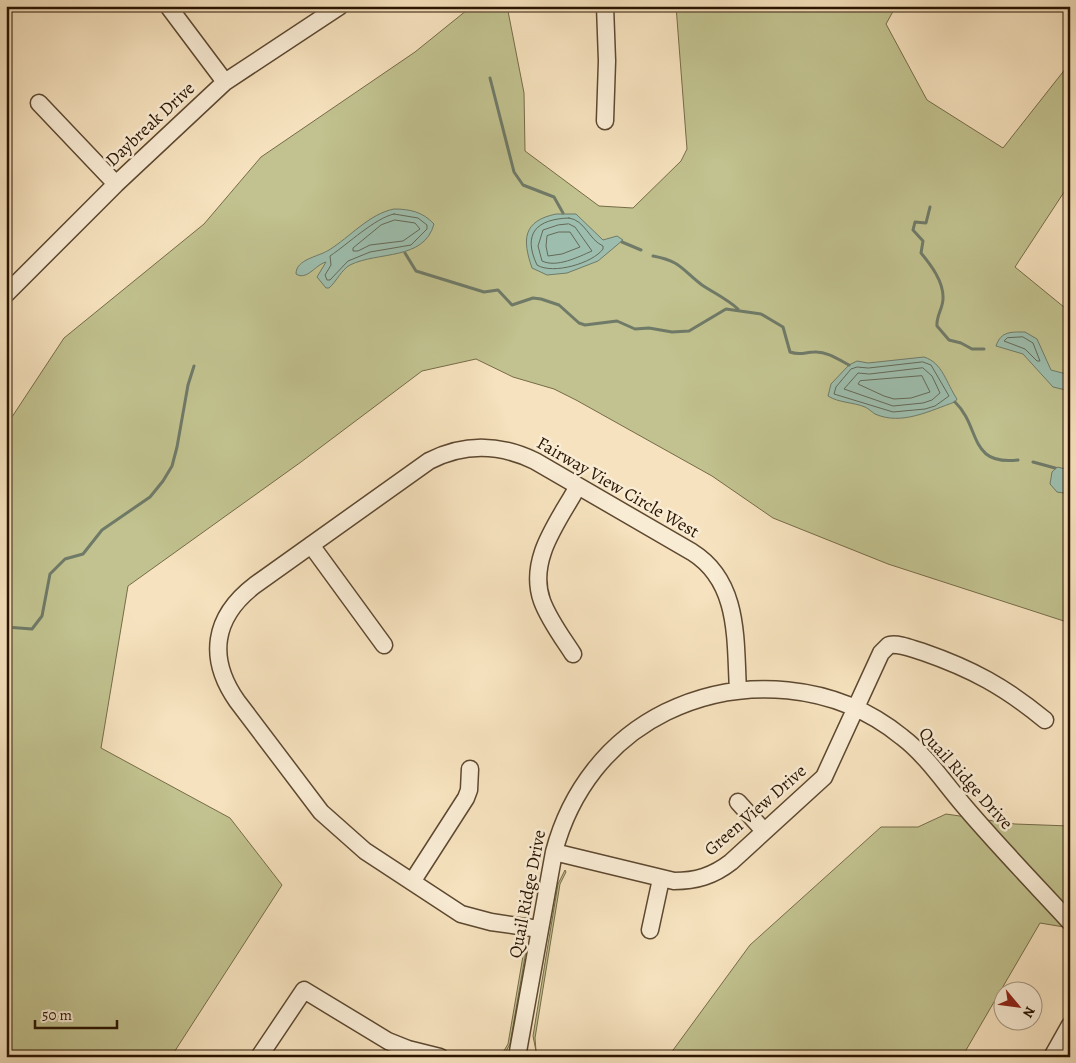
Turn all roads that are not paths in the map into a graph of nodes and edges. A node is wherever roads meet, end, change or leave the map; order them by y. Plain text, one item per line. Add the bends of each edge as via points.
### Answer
1 (168, 6) edge
2 (340, 6) edge
3 (605, 6) edge
4 (225, 82) junction
5 (40, 103) dead end
6 (604, 121) dead end
7 (116, 184) junction
8 (8, 286) edge
9 (578, 486) junction
10 (311, 545) junction
11 (384, 645) dead end
12 (574, 654) dead end
13 (738, 690) junction
14 (856, 710) junction
15 (1045, 720) dead end
16 (470, 769) dead end
17 (738, 802) dead end
18 (764, 831) junction
19 (554, 852) junction
20 (661, 879) junction
21 (412, 882) junction
22 (1070, 922) edge
23 (539, 929) junction
24 (650, 930) dead end
25 (1070, 1025) edge
26 (405, 1053) edge
27 (259, 1057) edge
28 (440, 1057) edge
29 (516, 1057) edge
30 (1052, 1057) edge

1 - 4 street
2 - 4 street, Daybreak Drive
3 - 6 street
4 - 7 street, Daybreak Drive
5 - 7 street
7 - 8 street, Daybreak Drive
9 - 10 street, Fairway View Circle West via 519,454 491,447 455,451 437,456 416,469
9 - 12 street via 545,544 538,573 538,588 544,607
9 - 13 street, Fairway View Circle West via 697,555 714,569 730,602
10 - 11 street
10 - 21 street, Fairway View Circle West via 245,592 233,605 225,618 218,660 237,701 328,820 365,852
13 - 14 street, Quail Ridge Drive via 803,692
13 - 19 street, Quail Ridge Drive via 680,706 631,733 593,771 576,795 560,829
14 - 15 street, Green View Drive via 882,654 887,647 896,644 986,677
14 - 18 street, Green View Drive via 824,777
14 - 22 street, Quail Ridge Drive via 902,736 917,750
16 - 21 street via 466,798
17 - 18 street
18 - 20 street, Green View Drive via 715,873 689,881
19 - 20 street, Green View Drive
19 - 23 street, Quail Ridge Drive
20 - 24 street
21 - 23 street, Fairway View Circle West via 466,916
23 - 29 street, Quail Ridge Drive
25 - 30 street
26 - 27 street via 304,990
26 - 28 street

